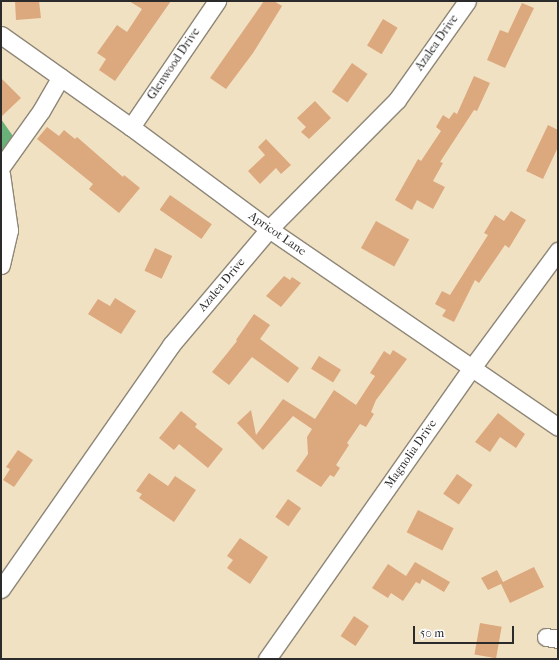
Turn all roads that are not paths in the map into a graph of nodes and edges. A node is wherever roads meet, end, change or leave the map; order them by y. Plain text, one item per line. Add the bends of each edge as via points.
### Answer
1 (217, 1) edge
2 (467, 1) edge
3 (1, 35) edge
4 (61, 77) junction
5 (131, 127) junction
6 (1, 167) edge
7 (1, 174) edge
8 (269, 229) junction
9 (558, 251) edge
10 (1, 265) edge
11 (471, 369) junction
12 (558, 427) edge
13 (1, 589) edge
14 (267, 659) edge

1 - 5 street, Glenwood Drive
2 - 8 street, Azalea Drive via 396,100
3 - 4 street, Apricot Lane
4 - 5 street, Apricot Lane
4 - 6 street via 41,111
5 - 8 street, Apricot Lane
7 - 10 street via 9,230
8 - 11 street, Apricot Lane
8 - 13 street, Azalea Drive via 171,345
9 - 11 street, Magnolia Drive
11 - 12 street, Apricot Lane
11 - 14 street, Magnolia Drive

